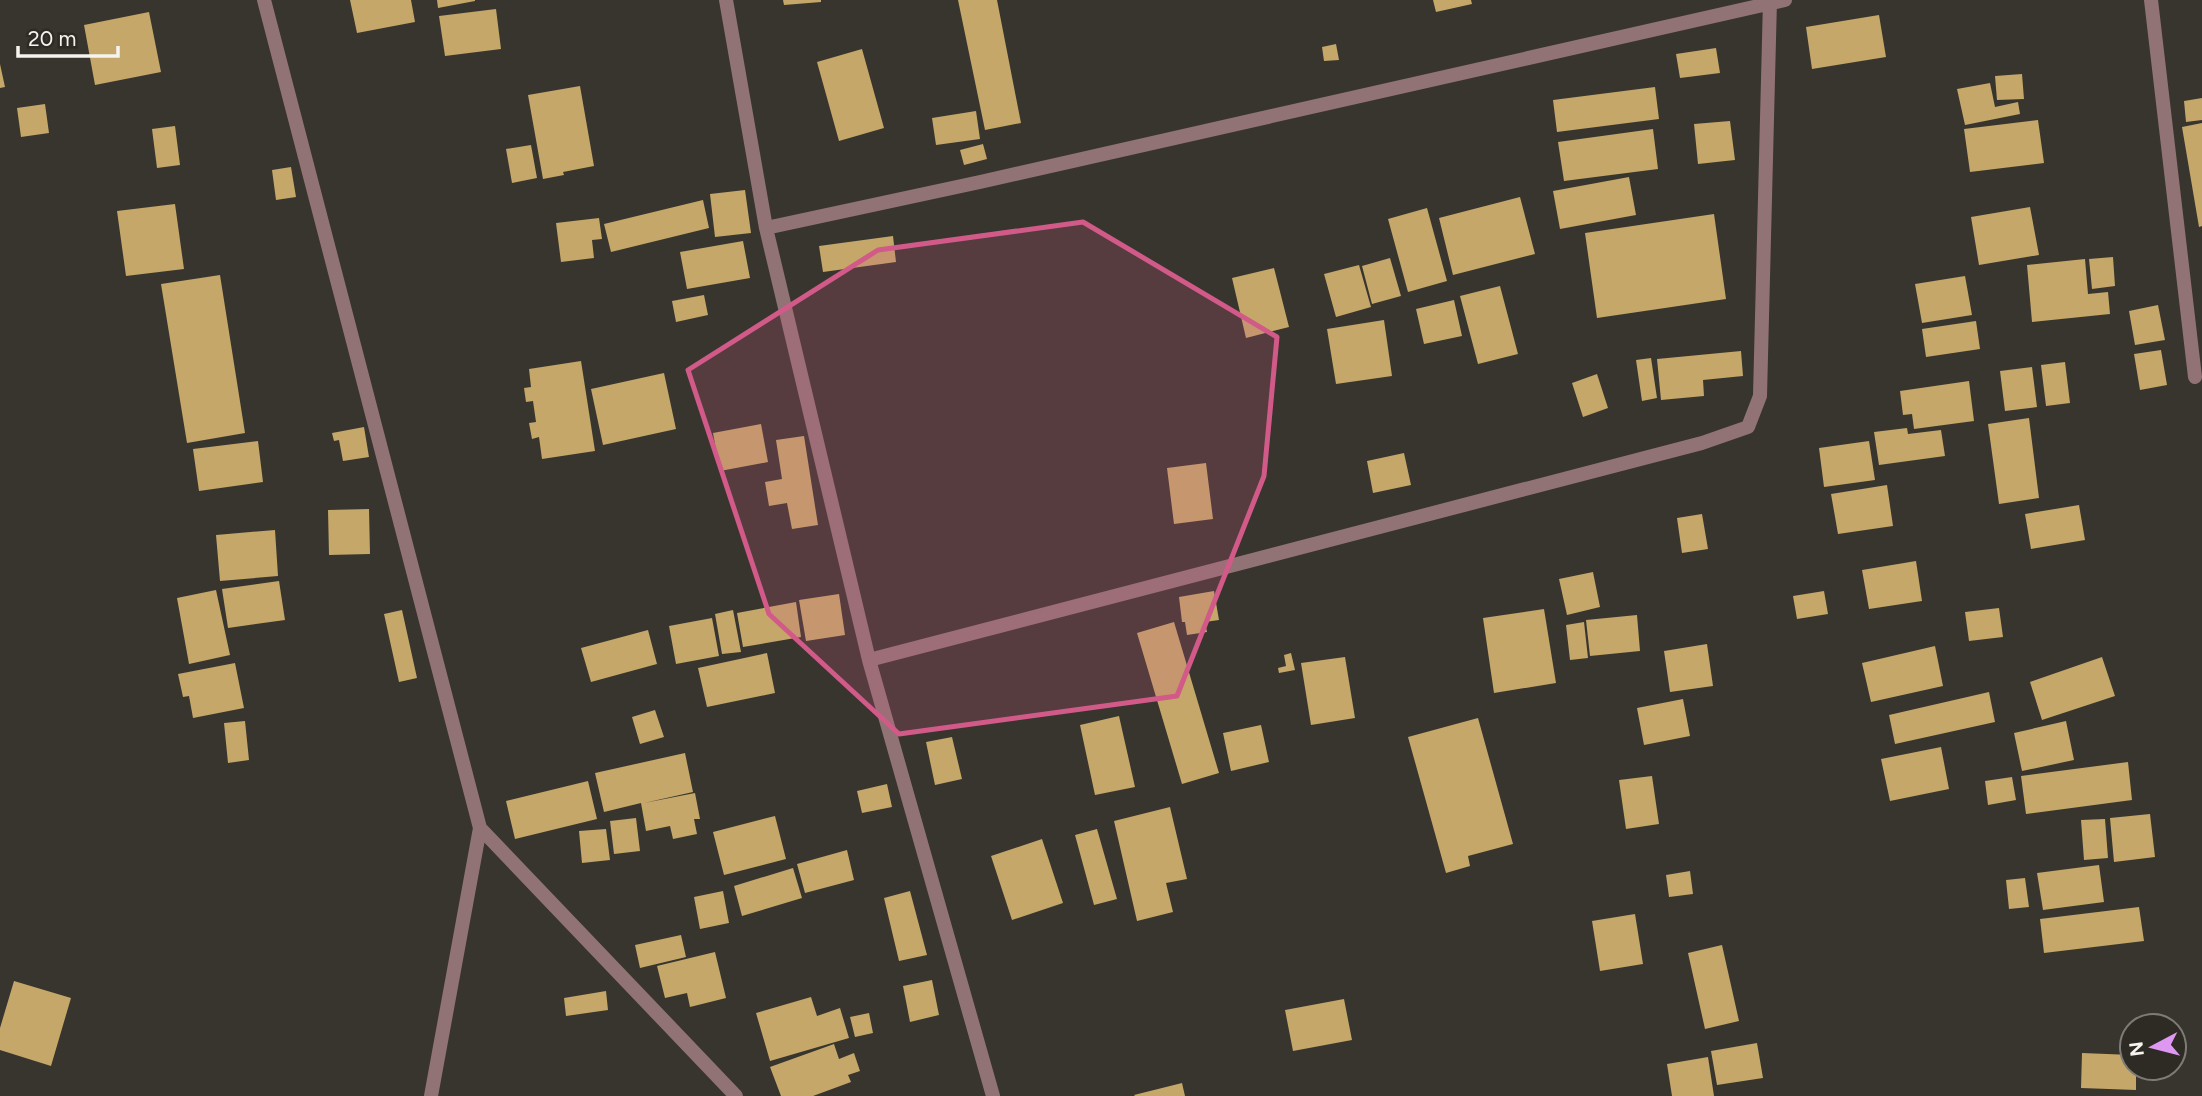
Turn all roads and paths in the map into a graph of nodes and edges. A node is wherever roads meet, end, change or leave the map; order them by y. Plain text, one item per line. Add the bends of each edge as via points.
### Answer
1 (264, 0) edge
2 (726, 0) edge
3 (2151, 0) edge
4 (1775, 1) edge
5 (766, 228) junction
6 (2195, 377) dead end
7 (869, 660) junction
8 (480, 828) junction
9 (431, 1096) edge
10 (736, 1096) edge
11 (993, 1096) edge

1 - 8 street
2 - 5 street
3 - 6 street
4 - 5 street
4 - 7 street via 1760,396 1748,427 1702,443
5 - 7 street
7 - 11 street
8 - 9 street
8 - 10 street

